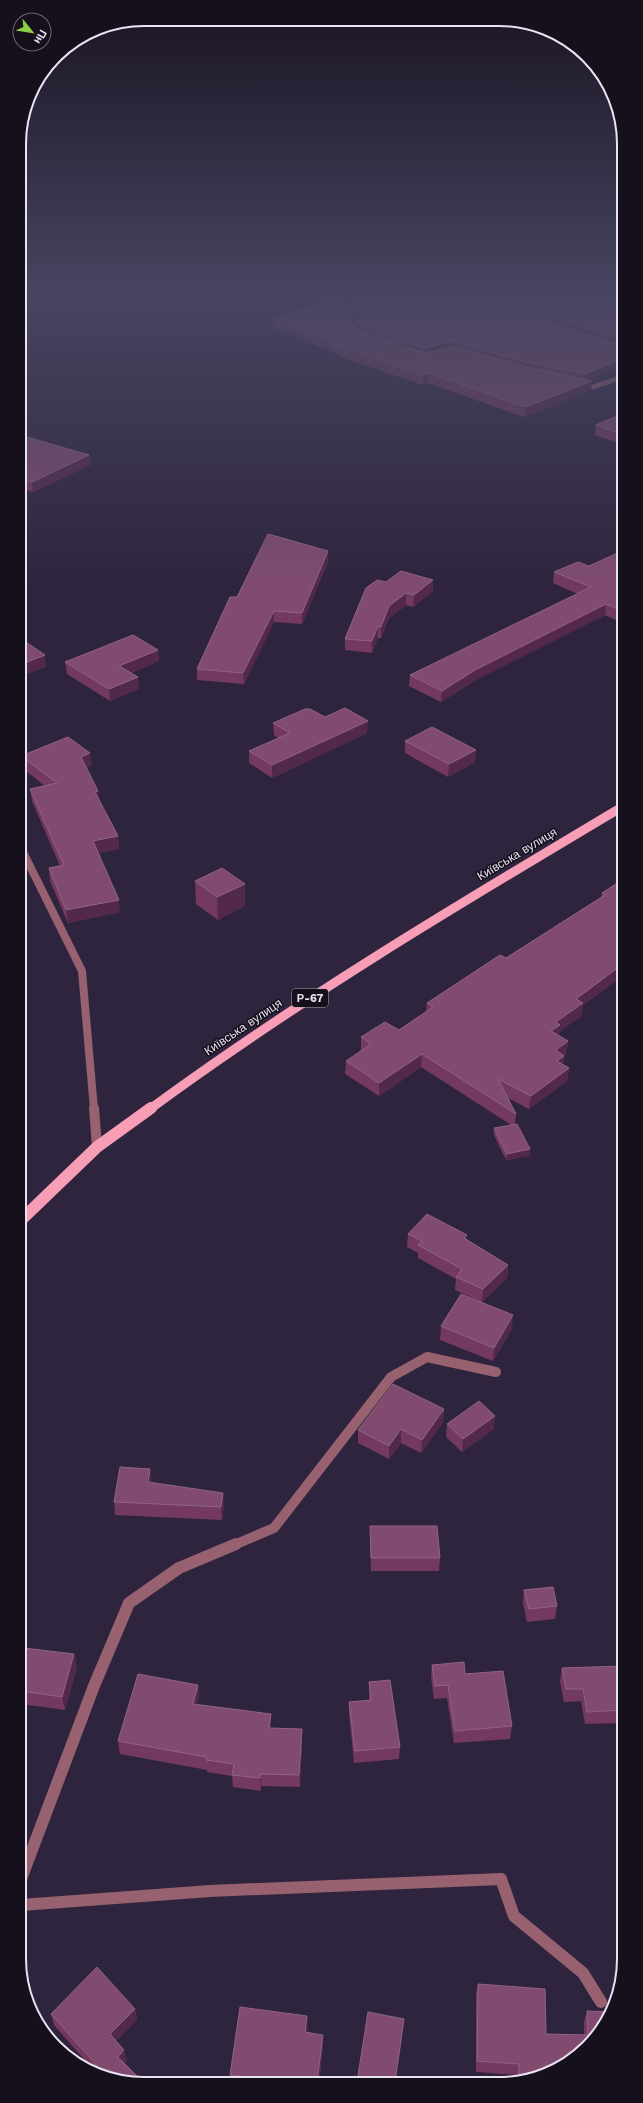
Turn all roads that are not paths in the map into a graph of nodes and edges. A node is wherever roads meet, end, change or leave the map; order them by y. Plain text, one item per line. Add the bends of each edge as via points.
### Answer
1 (617, 810) edge
2 (26, 858) edge
3 (97, 1147) junction
4 (26, 1215) edge
5 (496, 1372) dead end
6 (26, 1866) edge
7 (26, 1905) edge
8 (600, 2002) dead end

1 - 3 main road, Київська вулиця / Р-67 via 424,925 226,1053
2 - 3 street via 82,971
3 - 4 main road, Київська вулиця / Р-67
5 - 6 street via 427,1358 391,1377 274,1528 179,1568 129,1603 94,1686
7 - 8 street via 210,1891 501,1879 514,1916 583,1973

